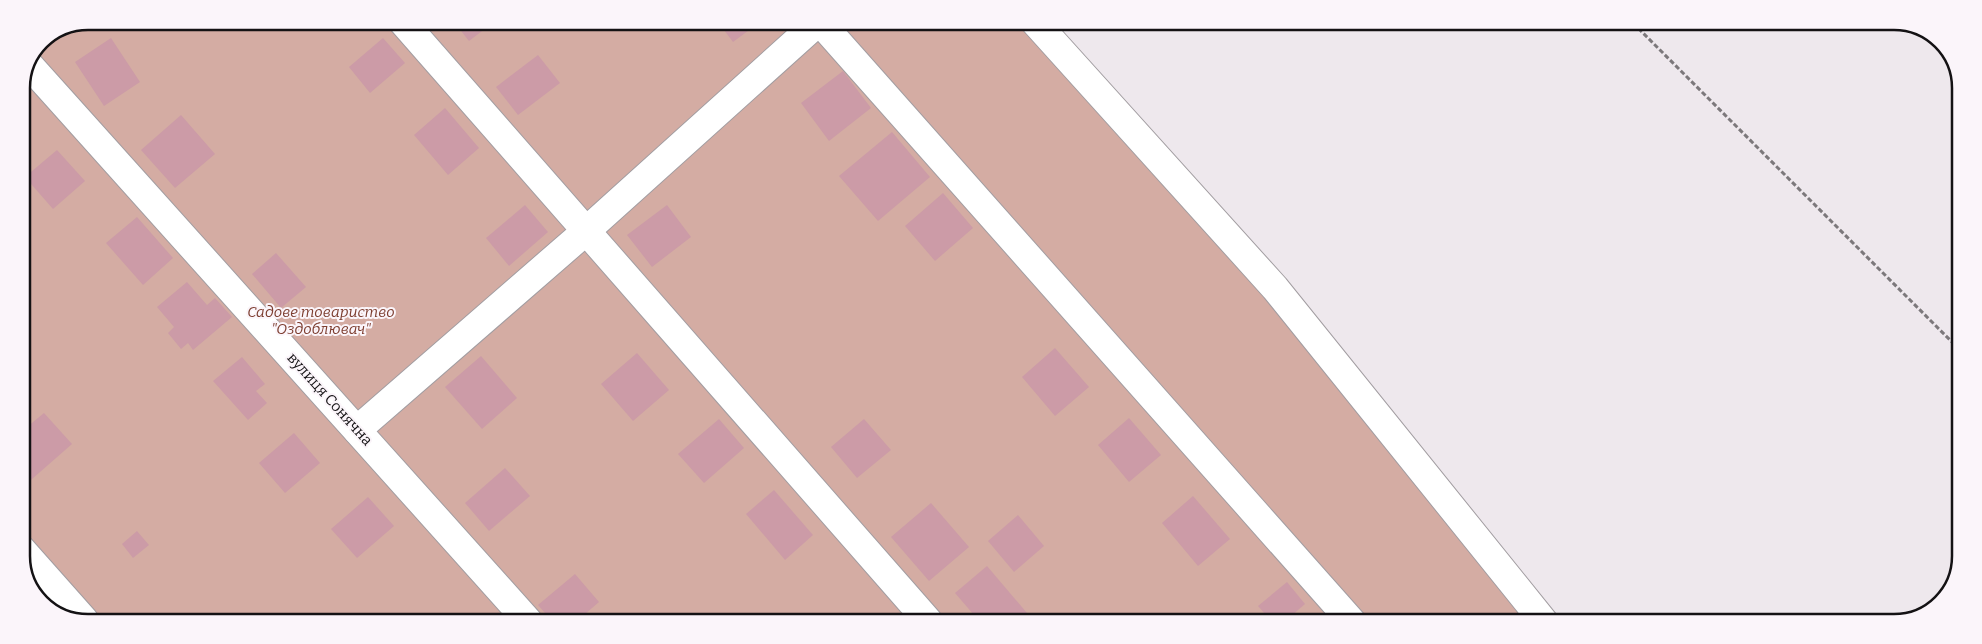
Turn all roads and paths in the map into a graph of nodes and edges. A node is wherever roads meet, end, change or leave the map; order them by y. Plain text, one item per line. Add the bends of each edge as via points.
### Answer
1 (409, 30) edge
2 (810, 30) edge
3 (826, 30) edge
4 (1042, 30) edge
5 (1640, 30) edge
6 (33, 69) edge
7 (586, 231) junction
8 (1952, 342) edge
9 (357, 430) junction
10 (30, 558) edge
11 (78, 613) edge
12 (522, 614) edge
13 (921, 614) edge
14 (1345, 614) edge
15 (1538, 614) edge

1 - 7 street
2 - 7 street
3 - 14 street
4 - 15 street via 1275,288
5 - 8 path
6 - 9 street, вулиця Сонячна
7 - 9 street
7 - 13 street
9 - 12 street, вулиця Сонячна
10 - 11 street

